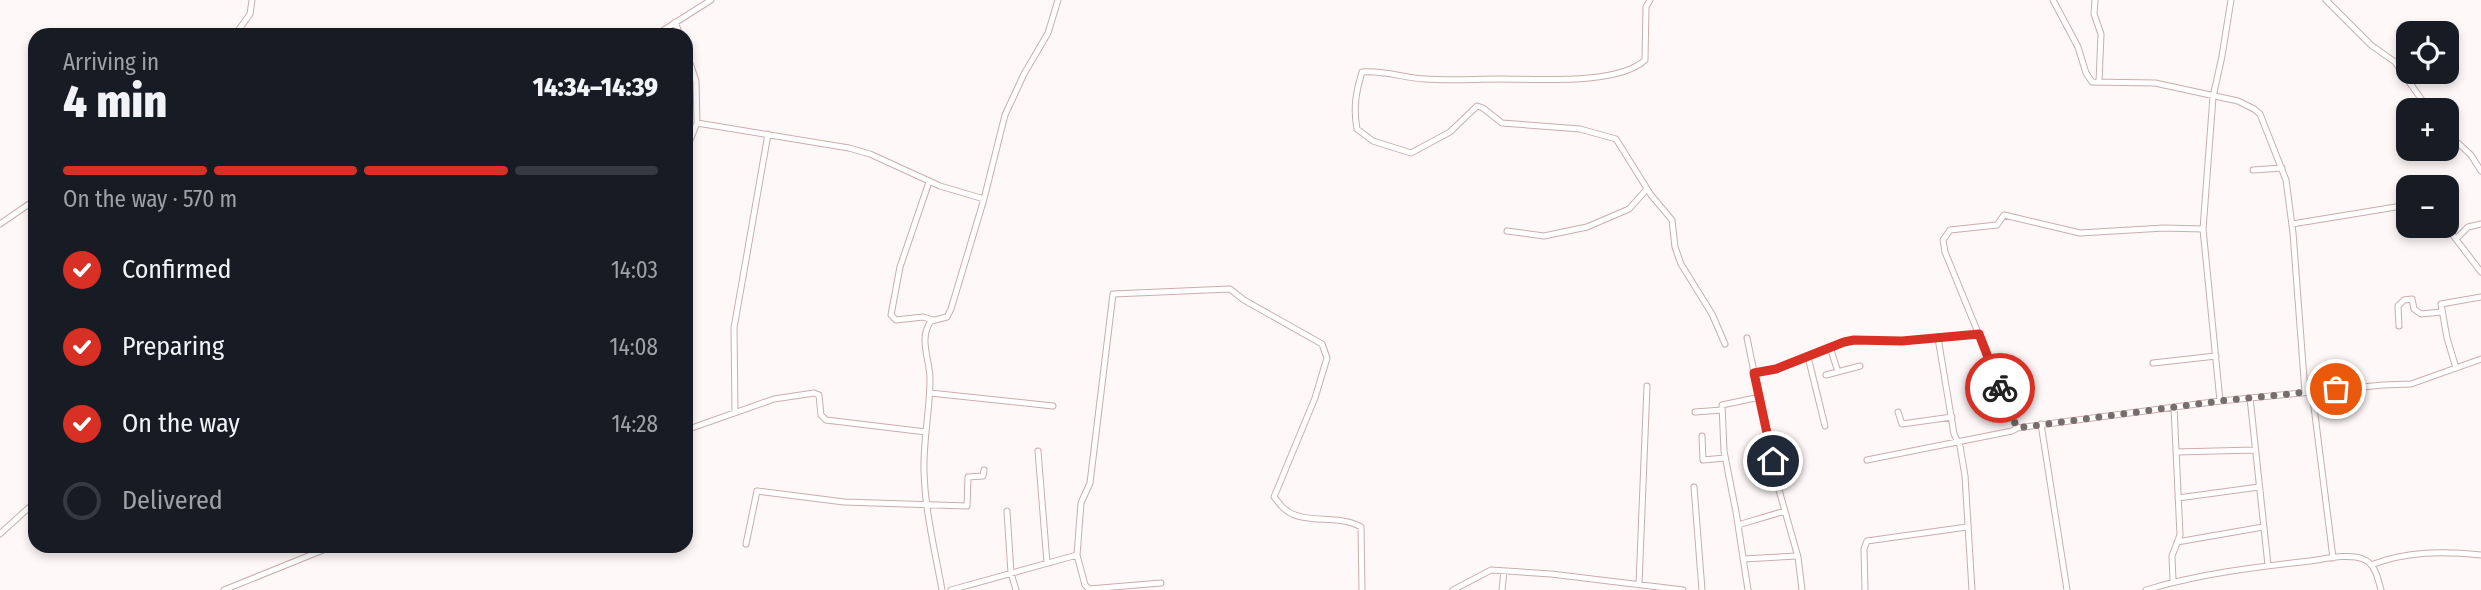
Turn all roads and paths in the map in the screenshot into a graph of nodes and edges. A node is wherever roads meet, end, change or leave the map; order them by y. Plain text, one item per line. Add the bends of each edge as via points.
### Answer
1 (252, 0) edge
2 (710, 0) edge
3 (1058, 0) edge
4 (1650, 0) edge
5 (2053, 0) edge
6 (2095, 0) edge
7 (2231, 0) edge
8 (2326, 0) edge
9 (676, 22) junction
10 (239, 28) edge
11 (667, 28) edge
12 (678, 28) edge
13 (693, 72) edge
14 (2099, 82) junction
15 (2213, 97) junction
16 (2420, 98) edge
17 (696, 123) junction
18 (693, 131) edge
19 (768, 134) junction
20 (2459, 144) edge
21 (2282, 167) junction
22 (2253, 170) dead end
23 (2481, 171) edge
24 (929, 182) junction
25 (1647, 189) junction
26 (984, 200) junction
27 (28, 205) edge
28 (2396, 207) edge
29 (0, 224) edge
30 (2292, 224) junction
31 (2481, 224) edge
32 (2203, 229) junction
33 (1507, 231) dead end
34 (2457, 239) joint
35 (2481, 272) edge
36 (2481, 297) edge
37 (2441, 312) junction
38 (933, 320) junction
39 (2399, 326) dead end
40 (1979, 334) junction
41 (1747, 338) dead end
42 (1938, 338) junction
43 (1725, 344) dead end
44 (1830, 347) junction
45 (2216, 356) junction
46 (1808, 357) junction
47 (2481, 359) edge
48 (2153, 363) dead end
49 (1860, 366) dead end
50 (2456, 368) junction
51 (1838, 372) junction
52 (1754, 373) junction
53 (1825, 375) dead end
54 (1647, 386) dead end
55 (2309, 391) junction
56 (930, 393) junction
57 (1760, 397) junction
58 (2250, 398) junction
59 (2220, 401) junction
60 (1053, 406) dead end
61 (2174, 407) junction
62 (1722, 410) junction
63 (735, 412) junction
64 (1695, 412) dead end
65 (1898, 412) dead end
66 (1952, 417) junction
67 (2041, 424) junction
68 (1825, 426) dead end
69 (693, 427) edge
70 (2017, 428) junction
71 (926, 432) junction
72 (1702, 436) dead end
73 (1959, 443) junction
74 (2255, 450) junction
75 (1038, 452) dead end
76 (2176, 452) junction
77 (1725, 458) junction
78 (1867, 460) dead end
79 (984, 470) dead end
80 (1694, 487) dead end
81 (2259, 487) junction
82 (2178, 498) junction
83 (927, 505) junction
84 (28, 508) edge
85 (1007, 510) dead end
86 (1785, 511) junction
87 (1738, 525) junction
88 (1967, 527) junction
89 (2263, 527) junction
90 (0, 533) edge
91 (2177, 542) junction
92 (746, 544) dead end
93 (316, 553) edge
94 (1077, 555) junction
95 (2481, 555) edge
96 (1797, 556) junction
97 (2333, 558) junction
98 (1743, 559) junction
99 (1047, 563) junction
100 (2268, 565) junction
101 (2371, 565) junction
102 (1504, 570) junction
103 (1011, 573) junction
104 (1617, 582) junction
105 (2173, 582) junction
106 (1161, 583) dead end
107 (1639, 584) junction
108 (975, 587) edge
109 (1661, 588) edge
110 (1672, 589) edge
111 (224, 590) edge
112 (942, 590) edge
113 (951, 590) edge
114 (1016, 590) edge
115 (1362, 590) edge
116 (1453, 590) edge
117 (1502, 590) edge
118 (1617, 590) edge
119 (1683, 590) edge
120 (1702, 590) edge
121 (1748, 590) edge
122 (1802, 590) edge
123 (1865, 590) edge
124 (1972, 590) edge
125 (2067, 590) edge
126 (2146, 590) edge
127 (2382, 590) edge

1 - 10 street via 250,14
2 - 9 street
3 - 26 street via 1048,33 1005,115
4 - 25 street via 1646,7 1646,60 1637,68 1569,79 1424,79 1362,72 1354,112 1357,128 1373,141 1411,153 1450,132 1477,106 1502,123 1580,129 1616,139
5 - 14 street via 2086,72 2092,82
6 - 14 street via 2101,34
7 - 15 street
8 - 16 street via 2371,46 2395,62
9 - 11 street
9 - 12 street
13 - 17 street
14 - 15 street via 2155,83
15 - 21 street via 2238,102 2260,114
15 - 32 street
17 - 18 street
17 - 19 street
19 - 24 street via 870,154
19 - 63 street via 734,328
20 - 23 street
21 - 22 street
21 - 30 street
24 - 26 street
24 - 38 street via 900,267 891,315 896,320
25 - 33 street via 1629,209 1587,227 1545,236
25 - 43 street via 1672,220 1681,264
26 - 38 street via 951,309 947,317
27 - 29 street
28 - 30 street
30 - 55 street
31 - 34 street
32 - 40 street via 2080,233 2004,215 1997,225 1950,230 1943,240 1945,252
32 - 45 street
34 - 35 street
36 - 37 street via 2441,304
37 - 39 street via 2419,313 2412,299 2404,300 2398,306
37 - 50 street
38 - 56 street via 924,348
40 - 42 street
40 - 70 street
41 - 52 street
42 - 44 street via 1854,340
42 - 66 street
44 - 46 street
44 - 51 street
45 - 48 street
45 - 59 street
46 - 52 street
46 - 68 street
47 - 50 street
49 - 51 street
50 - 55 street via 2411,384
51 - 53 street
52 - 57 street
54 - 107 street
55 - 58 street
55 - 97 street
56 - 60 street
56 - 71 street
57 - 62 street via 1722,405
57 - 86 street
58 - 59 street
58 - 74 street
59 - 61 street
61 - 67 street
61 - 76 street
62 - 64 street
62 - 77 street
63 - 69 street
63 - 71 street via 816,393 826,420
65 - 66 street via 1902,424
66 - 73 street
67 - 70 street
67 - 125 street
70 - 73 street
71 - 83 street
72 - 77 street via 1703,460
73 - 78 street
73 - 88 street
74 - 76 street
74 - 81 street
75 - 99 street
76 - 82 street
77 - 87 street
79 - 83 street via 984,476 968,477 967,506
80 - 120 street
81 - 82 street
81 - 89 street
82 - 91 street
83 - 92 street via 844,502 757,491
83 - 112 street
84 - 90 street
85 - 103 street
86 - 87 street
86 - 96 street
87 - 98 street
88 - 123 street via 1867,541
88 - 124 street
89 - 91 street
89 - 100 street
91 - 105 street via 2172,556
93 - 111 street
94 - 99 street
94 - 106 street via 1089,589
94 - 115 street via 1113,295 1230,289 1322,344 1327,358 1315,398 1274,498 1287,512 1301,517 1361,527
95 - 101 street via 2416,553
96 - 98 street
96 - 122 street
97 - 100 street
97 - 101 street via 2357,557
98 - 121 street
99 - 103 street
100 - 105 street
101 - 127 street
102 - 104 street
102 - 116 street via 1491,570
102 - 117 street
103 - 108 street
103 - 114 street
104 - 107 street
104 - 118 street
105 - 126 street
107 - 109 street
108 - 113 street
109 - 110 street
110 - 119 street

